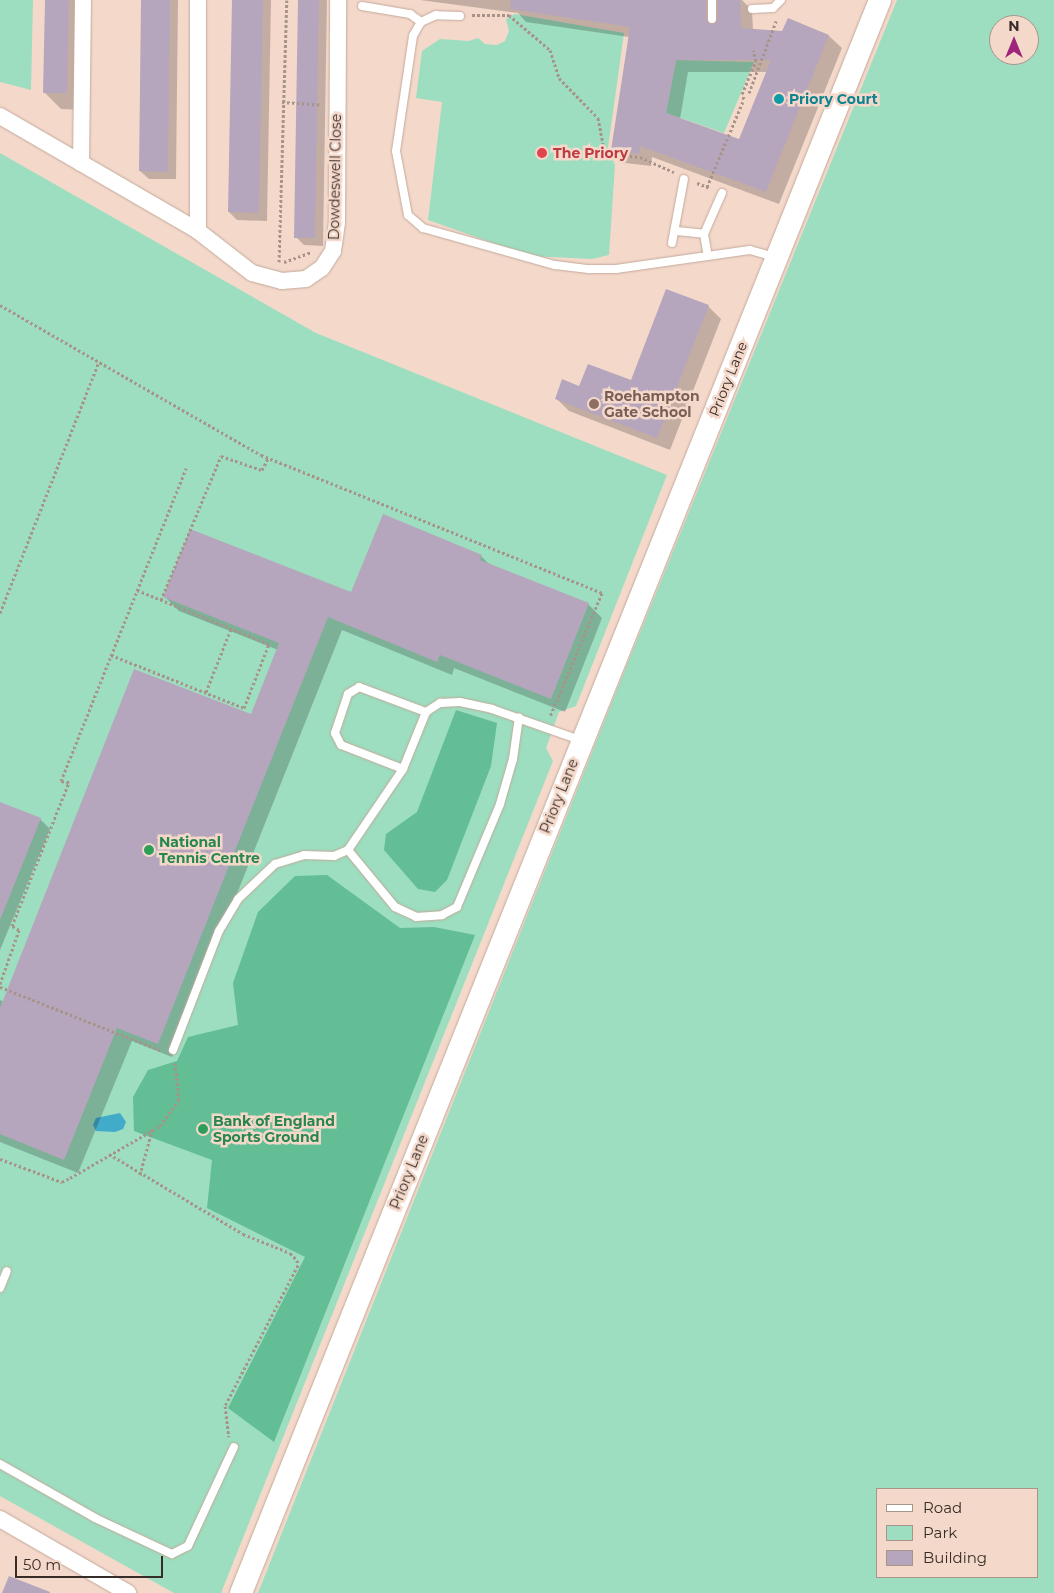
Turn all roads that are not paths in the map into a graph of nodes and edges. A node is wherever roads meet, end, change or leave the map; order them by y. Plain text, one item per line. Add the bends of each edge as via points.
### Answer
1 (83, 0) edge
2 (198, 0) edge
3 (338, 0) edge
4 (712, 0) edge
5 (880, 0) edge
6 (780, 3) edge
7 (362, 6) dead end
8 (752, 9) dead end
9 (460, 16) road end
10 (712, 19) dead end
11 (421, 22) junction
12 (0, 116) edge
13 (81, 163) junction
14 (684, 178) road end
15 (722, 193) road end
16 (198, 231) junction
17 (677, 231) junction
18 (704, 234) junction
19 (672, 243) dead end
20 (708, 256) junction
21 (777, 258) junction
22 (426, 712) junction
23 (520, 717) junction
24 (582, 740) junction
25 (403, 769) junction
26 (348, 850) junction
27 (173, 1050) road end
28 (7, 1271) dead end
29 (0, 1288) edge
30 (234, 1447) road end
31 (0, 1464) edge
32 (0, 1519) edge
33 (128, 1593) edge
34 (241, 1593) edge

1 - 13 street
2 - 16 street
3 - 16 street, Dowdeswell Close via 337,222 333,251 322,268 306,279 282,281 252,273
4 - 10 lane
5 - 21 street, Priory Lane
6 - 8 lane
7 - 11 lane via 410,14
9 - 11 lane via 436,15
11 - 20 lane via 413,36 396,151 408,215 423,228 555,265 589,269 616,269
12 - 13 street, Dowdeswell Close
13 - 16 street, Dowdeswell Close
14 - 17 lane
15 - 18 lane
17 - 18 lane
17 - 19 lane
18 - 20 lane
20 - 21 lane via 750,250
21 - 24 street, Priory Lane
22 - 23 lane via 440,703 460,702
22 - 25 lane
22 - 25 lane via 359,687 348,694 335,733 341,745
23 - 24 lane
23 - 26 lane via 513,759 500,804 457,907 442,915 416,916 395,907
24 - 34 street, Priory Lane
25 - 26 lane
26 - 27 lane via 334,856 290,858 261,875 238,899 220,931
28 - 29 lane
30 - 31 lane via 188,1546 172,1554 95,1518
32 - 33 street

